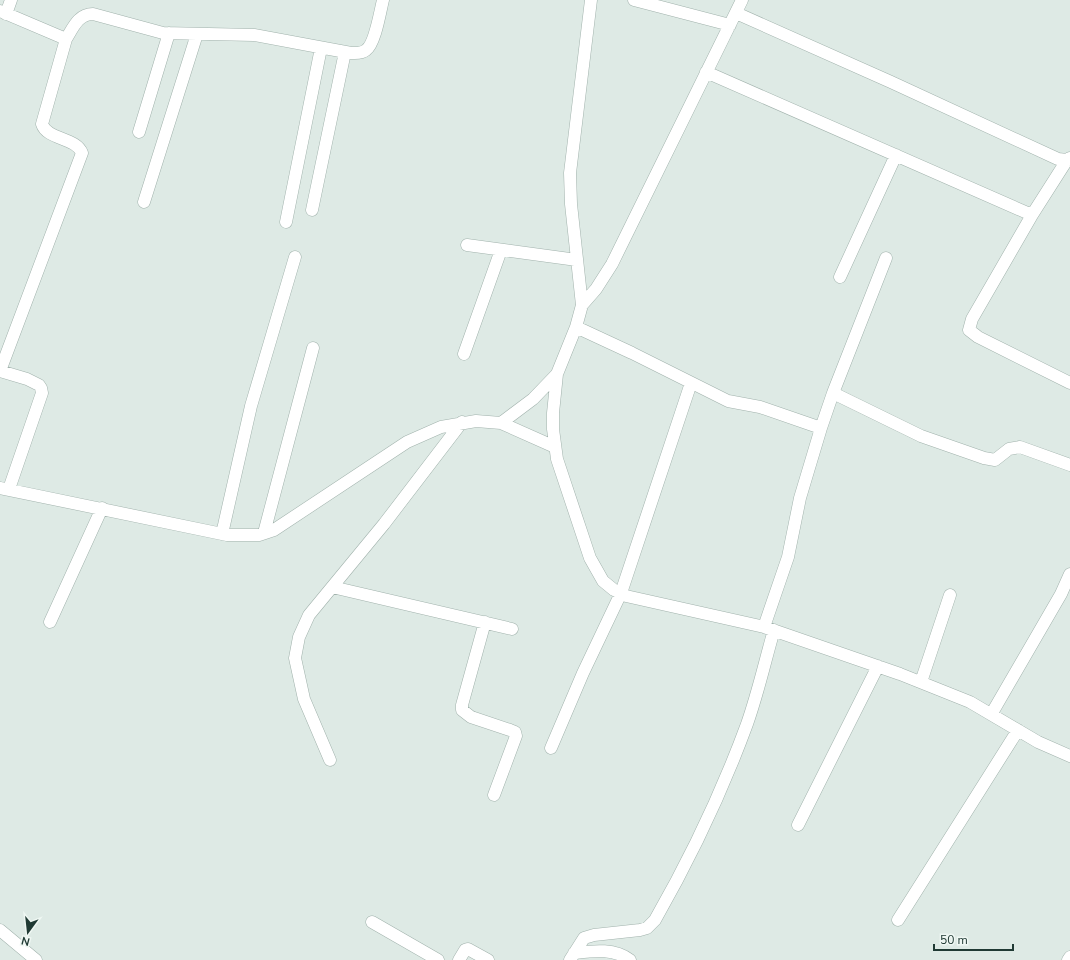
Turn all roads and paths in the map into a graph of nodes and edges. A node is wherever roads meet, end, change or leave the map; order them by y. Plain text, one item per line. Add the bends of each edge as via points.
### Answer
1 (11, 0) edge
2 (383, 0) edge
3 (591, 0) edge
4 (634, 0) edge
5 (742, 0) edge
6 (3, 12) edge
7 (736, 13) junction
8 (730, 25) junction
9 (169, 33) junction
10 (197, 34) junction
11 (66, 39) junction
12 (321, 48) junction
13 (345, 52) junction
14 (706, 72) junction
15 (138, 132) dead end
16 (896, 155) junction
17 (1068, 159) edge
18 (144, 202) dead end
19 (312, 210) dead end
20 (1032, 215) junction
21 (286, 222) dead end
22 (467, 245) dead end
23 (502, 250) junction
24 (295, 257) dead end
25 (886, 258) dead end
26 (577, 260) junction
27 (840, 276) dead end
28 (582, 305) junction
29 (576, 327) junction
30 (313, 348) dead end
31 (464, 354) dead end
32 (0, 371) edge
33 (558, 374) junction
34 (691, 383) junction
35 (1070, 383) edge
36 (833, 393) junction
37 (462, 422) junction
38 (501, 423) junction
39 (821, 428) junction
40 (555, 447) junction
41 (1070, 465) edge
42 (5, 488) edge
43 (102, 508) junction
44 (264, 533) junction
45 (222, 534) junction
46 (1070, 574) edge
47 (332, 587) junction
48 (621, 593) junction
49 (950, 596) dead end
50 (50, 622) dead end
51 (485, 622) junction
52 (769, 628) junction
53 (512, 629) dead end
54 (878, 666) junction
55 (921, 682) junction
56 (992, 713) junction
57 (1018, 730) junction
58 (551, 748) dead end
59 (1070, 756) edge
60 (330, 760) dead end
61 (494, 795) dead end
62 (798, 825) dead end
63 (898, 920) dead end
64 (372, 922) dead end
65 (0, 930) edge
66 (572, 956) edge
67 (1070, 957) edge
68 (36, 960) edge
69 (438, 960) edge
70 (459, 960) edge
71 (488, 960) edge
72 (630, 960) edge
73 (1068, 960) edge

1 - 6 street
2 - 13 street via 372,41 367,50 360,54
3 - 26 street via 571,157 571,204
4 - 8 street
5 - 7 street
6 - 11 street
7 - 8 street
7 - 17 street via 1058,159
8 - 14 street
9 - 10 street
9 - 11 street via 104,16 86,14 76,22
9 - 15 street
10 - 12 street via 254,35
10 - 18 street
11 - 32 street via 42,124 47,131 80,149 81,156
12 - 13 street
12 - 21 street
13 - 19 street
14 - 16 street
14 - 28 street via 612,264
16 - 20 street
16 - 27 street
17 - 20 street
20 - 35 street via 972,320 969,330 978,337
22 - 23 street
23 - 26 street
23 - 31 street
24 - 45 street via 251,406
25 - 36 street
26 - 28 street
28 - 29 street
29 - 33 street
29 - 34 street
30 - 44 street
32 - 42 street via 34,382 39,385 42,393
33 - 38 street via 533,399
33 - 40 street via 553,413
34 - 39 street via 728,401 766,409
34 - 48 street
36 - 39 street
36 - 41 street via 921,436 984,458 994,460 1010,449 1020,448
37 - 38 street
37 - 44 street via 442,427 407,442 288,522
37 - 47 street
38 - 40 street
39 - 52 street via 800,498 788,557
40 - 48 street via 590,558 603,581
42 - 43 street
43 - 45 street
43 - 50 street
44 - 45 street via 243,536
46 - 56 street
47 - 51 street
47 - 60 street via 309,614 299,637 295,658 307,708
48 - 52 street
48 - 58 street
49 - 55 street
51 - 53 street
51 - 61 street via 462,710 471,717 515,732 516,736
52 - 54 street
52 - 66 street via 756,697 739,746 701,835 655,920 647,928 633,932 589,936 581,941
54 - 55 street
54 - 62 street
55 - 56 street via 952,693
56 - 57 street
57 - 59 street
57 - 63 street
64 - 69 street
65 - 68 street
66 - 72 street via 599,950
67 - 73 street
70 - 71 street via 468,949

